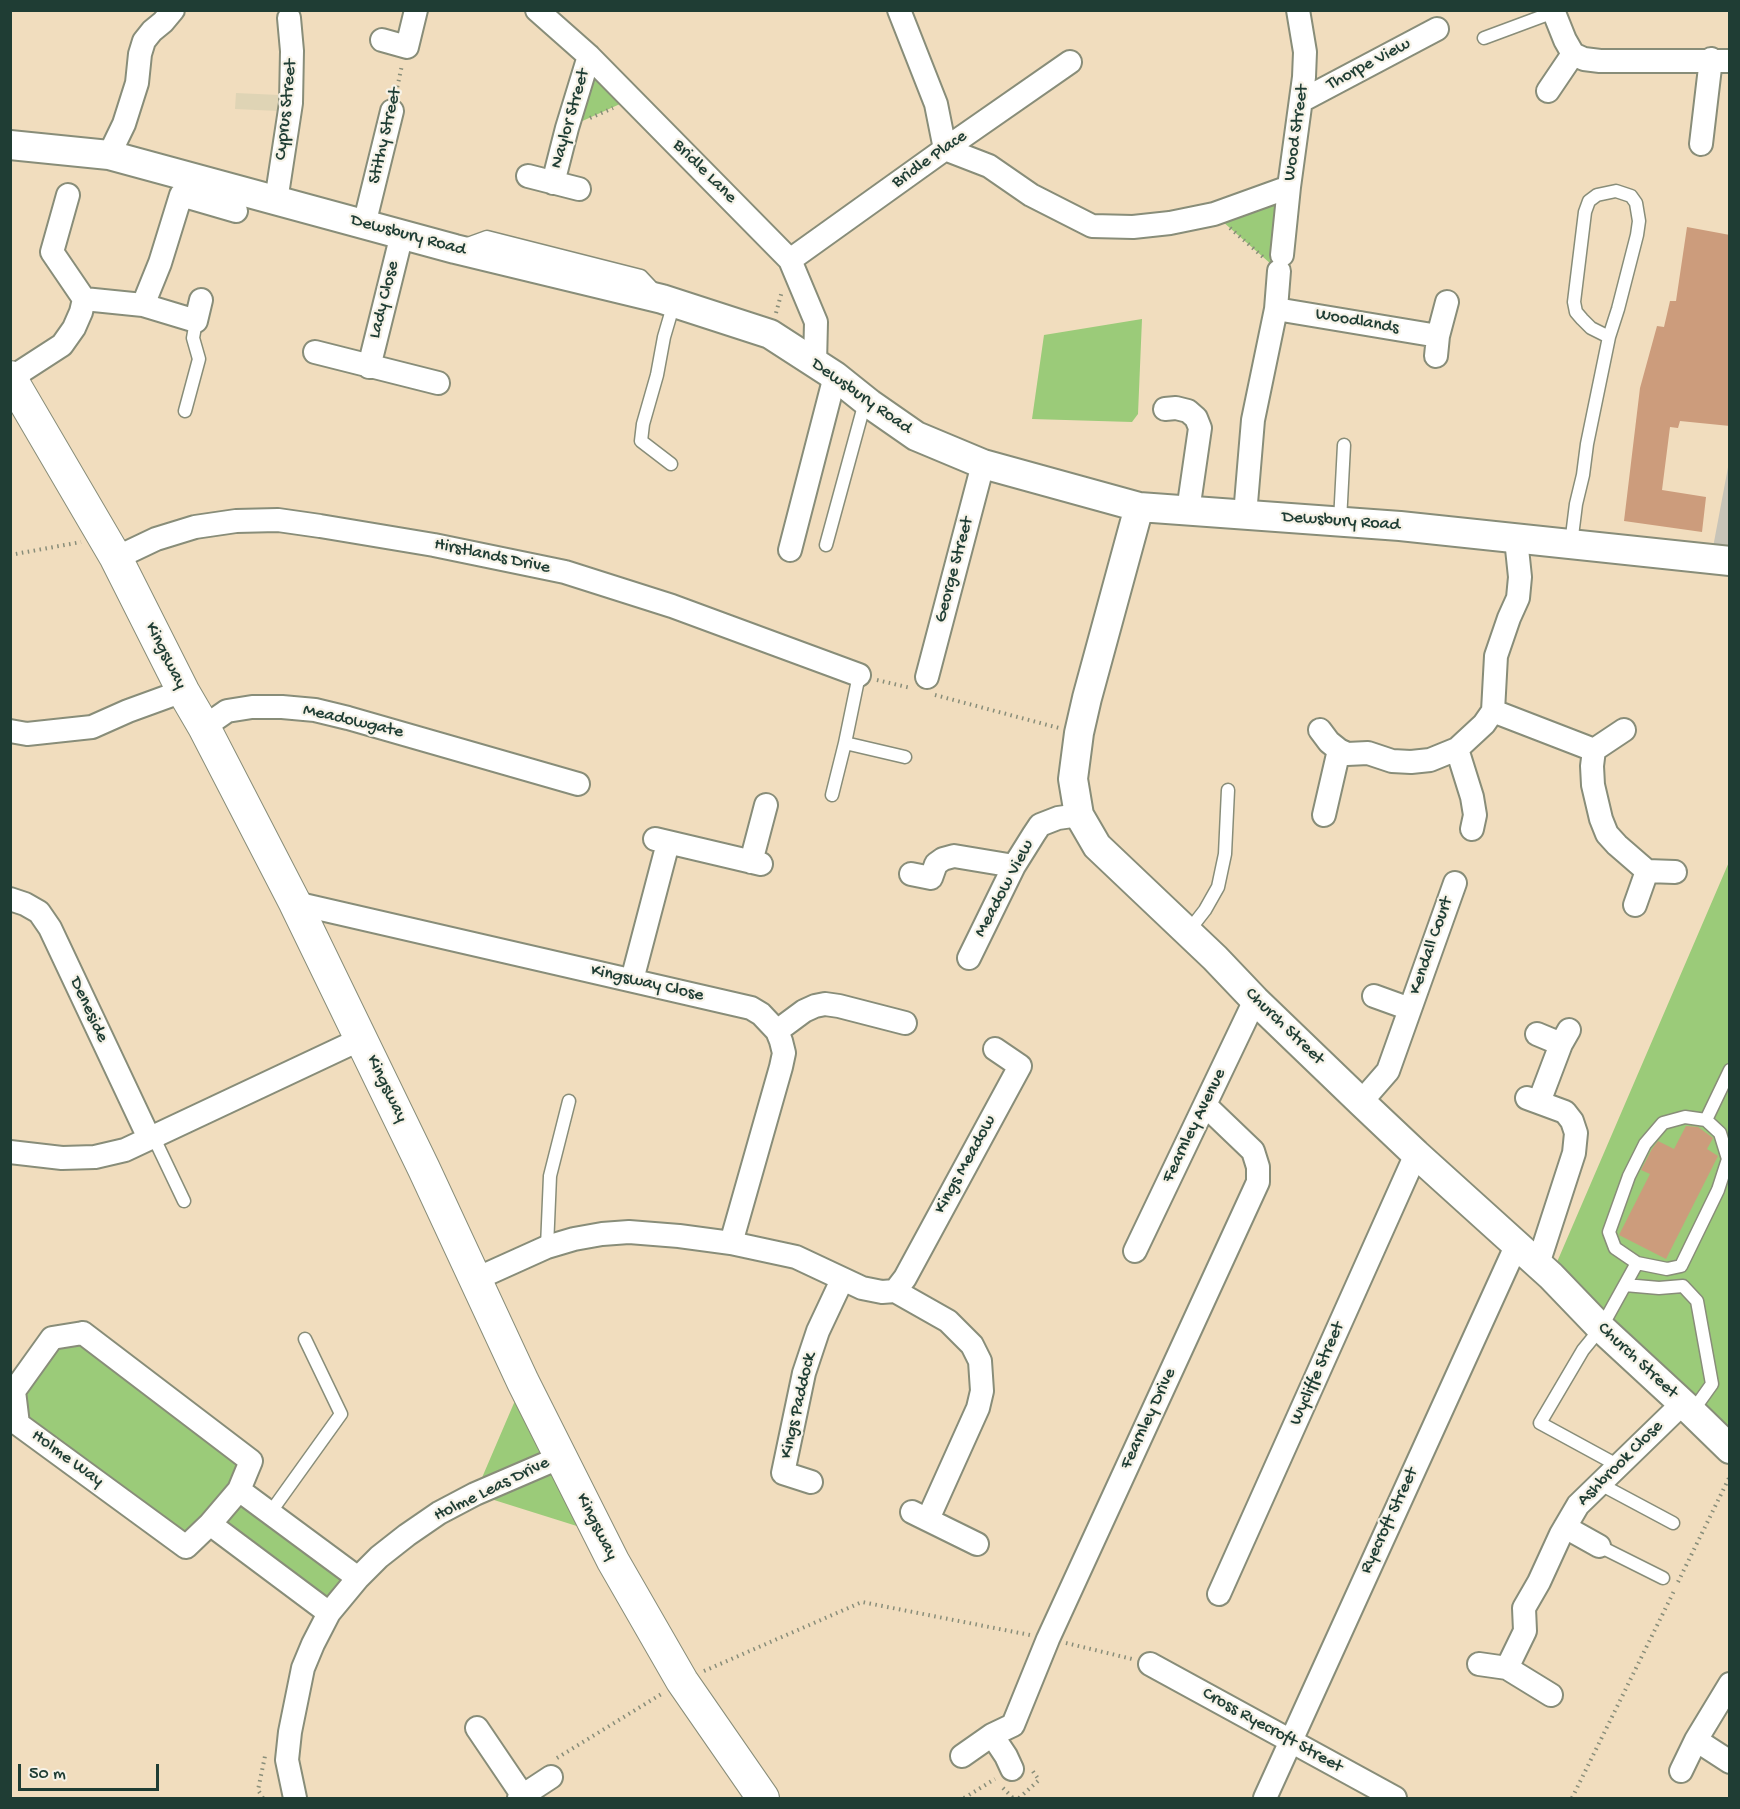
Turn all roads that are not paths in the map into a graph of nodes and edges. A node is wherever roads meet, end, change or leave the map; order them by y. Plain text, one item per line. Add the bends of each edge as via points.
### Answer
1 (173, 10) edge
2 (416, 10) edge
3 (537, 10) edge
4 (899, 10) edge
5 (1298, 10) edge
6 (1554, 11) edge
7 (289, 18) dead end
8 (1437, 29) dead end
9 (1484, 38) dead end
10 (382, 40) dead end
11 (1574, 54) junction
12 (589, 56) junction
13 (1720, 60) edge
14 (1070, 62) dead end
15 (1548, 91) dead end
16 (1301, 101) junction
17 (392, 111) road end
18 (1701, 144) dead end
19 (10, 145) edge
20 (945, 149) junction
21 (109, 155) junction
22 (528, 176) dead end
23 (553, 183) junction
24 (1289, 187) junction
25 (579, 189) dead end
26 (68, 195) dead end
27 (276, 201) junction
28 (236, 211) dead end
29 (364, 225) junction
30 (402, 234) junction
31 (790, 260) junction
32 (84, 298) junction
33 (668, 301) junction
34 (1447, 302) dead end
35 (143, 305) junction
36 (1276, 309) junction
37 (198, 310) joint
38 (1609, 337) junction
39 (315, 352) dead end
40 (369, 367) junction
41 (825, 370) junction
42 (11, 377) edge
43 (438, 383) dead end
44 (866, 401) junction
45 (1165, 409) dead end
46 (185, 411) dead end
47 (1344, 445) dead end
48 (671, 464) dead end
49 (983, 464) junction
50 (1139, 507) junction
51 (1188, 511) junction
52 (1245, 515) junction
53 (1340, 523) junction
54 (1516, 539) junction
55 (1571, 544) junction
56 (826, 545) dead end
57 (111, 548) junction
58 (790, 550) dead end
59 (1730, 561) edge
60 (859, 675) joint
61 (924, 687) road end
62 (183, 691) junction
63 (1493, 711) junction
64 (204, 727) junction
65 (1320, 730) dead end
66 (1624, 730) dead end
67 (10, 731) edge
68 (845, 743) junction
69 (1457, 749) junction
70 (1339, 750) junction
71 (1594, 750) junction
72 (905, 758) dead end
73 (578, 783) dead end
74 (1228, 790) dead end
75 (832, 795) dead end
76 (766, 805) dead end
77 (1079, 814) junction
78 (1324, 815) dead end
79 (1472, 829) dead end
80 (1014, 866) junction
81 (1647, 871) junction
82 (1675, 872) dead end
83 (911, 874) dead end
84 (1455, 883) dead end
85 (10, 899) edge
86 (295, 903) junction
87 (1635, 905) dead end
88 (1187, 933) junction
89 (969, 958) dead end
90 (632, 980) junction
91 (1374, 996) dead end
92 (1255, 1000) junction
93 (1410, 1009) junction
94 (905, 1023) dead end
95 (777, 1031) junction
96 (1537, 1034) dead end
97 (361, 1039) junction
98 (994, 1049) dead end
99 (1730, 1070) edge
100 (569, 1101) dead end
101 (1361, 1102) junction
102 (1206, 1106) junction
103 (1706, 1120) junction
104 (151, 1137) junction
105 (10, 1152) edge
106 (1416, 1154) junction
107 (184, 1201) dead end
108 (731, 1243) junction
109 (1517, 1244) junction
110 (547, 1247) junction
111 (1135, 1251) dead end
112 (1637, 1263) junction
113 (1538, 1264) junction
114 (476, 1280) junction
115 (842, 1280) junction
116 (1625, 1285) junction
117 (895, 1291) junction
118 (1601, 1328) junction
119 (305, 1339) dead end
120 (1687, 1408) junction
121 (1730, 1449) edge
122 (561, 1457) junction
123 (1619, 1466) junction
124 (811, 1482) dead end
125 (1600, 1484) junction
126 (239, 1490) junction
127 (270, 1513) junction
128 (1673, 1523) dead end
129 (210, 1524) junction
130 (1565, 1527) junction
131 (977, 1544) dead end
132 (1599, 1546) joint
133 (358, 1578) junction
134 (1663, 1578) dead end
135 (1219, 1594) dead end
136 (330, 1613) junction
137 (1150, 1664) road end
138 (1479, 1664) dead end
139 (1507, 1668) junction
140 (1730, 1684) edge
141 (1551, 1695) dead end
142 (477, 1728) dead end
143 (992, 1735) junction
144 (1696, 1740) junction
145 (1290, 1741) junction
146 (962, 1756) dead end
147 (1730, 1762) edge
148 (1681, 1771) dead end
149 (1004, 1774) road end
150 (551, 1777) road end
151 (521, 1797) edge
152 (295, 1798) edge
153 (764, 1798) edge
154 (1265, 1798) edge
155 (1395, 1798) edge

1 - 21 street via 144,41 137,83
2 - 10 street via 407,47
3 - 12 street, Bridle Lane
4 - 20 street via 936,105
5 - 16 street, Wood Street via 1305,52
6 - 9 lane
6 - 11 street
7 - 27 street, Cyprus Street via 291,103
8 - 16 street, Thorpe View
11 - 13 street via 1600,61
11 - 15 street
12 - 23 street, Naylor Street
12 - 31 street, Bridle Lane
13 - 18 street
14 - 20 street, Bridle Place
16 - 24 street, Wood Street
17 - 29 street, Stithy Street
19 - 21 street, Dewsbury Road
20 - 24 street via 989,166 1031,195 1092,226 1170,223 1215,214
20 - 31 street, Bridle Place
21 - 27 street, Dewsbury Road
22 - 23 street, Naylor Street
23 - 25 street, Naylor Street
24 - 36 street, Wood Street
26 - 32 street via 52,252
27 - 29 street, Dewsbury Road
28 - 35 street via 181,195
29 - 30 street, Dewsbury Road
30 - 33 street, Dewsbury Road
30 - 40 street, Lady Close
31 - 41 street, Bridle Lane via 816,322
32 - 35 street
32 - 42 street via 75,328 62,345
33 - 41 street, Dewsbury Road via 770,334
33 - 48 lane via 657,375 641,441
34 - 36 street, Woodlands via 1437,346
35 - 37 street
36 - 52 street, Wood Street via 1253,420
37 - 46 lane via 193,338 199,359
38 - 38 lane via 1639,221 1631,196 1616,191 1589,201 1574,302 1582,319
38 - 55 lane
39 - 40 street
40 - 43 street
41 - 44 street, Dewsbury Road
41 - 58 street, Bridle Lane
42 - 57 main road, Kingsway
44 - 49 street, Dewsbury Road via 916,436
44 - 56 lane
45 - 51 street via 1188,411 1200,428
47 - 53 lane
49 - 50 street, Dewsbury Road
49 - 61 street, George Street
50 - 51 street, Dewsbury Road
50 - 77 street, Church Street via 1079,733 1072,779
51 - 52 street, Dewsbury Road
52 - 53 street, Dewsbury Road
53 - 54 street, Dewsbury Road
54 - 55 street, Dewsbury Road
54 - 63 street via 1518,598 1496,656
55 - 59 street, Dewsbury Road
57 - 60 street, Hirstlands Drive via 195,527 278,520 434,545 565,572 672,606
57 - 62 main road, Kingsway
60 - 68 lane
62 - 64 main road, Kingsway
62 - 67 street via 92,727 27,734
63 - 69 street
63 - 71 street
64 - 73 street, Meadowgate via 227,711 252,707 315,710
64 - 86 main road, Kingsway
65 - 70 street
66 - 71 street
68 - 72 lane
68 - 75 lane
69 - 70 street via 1430,760 1411,762
69 - 79 street via 1474,806
70 - 78 street
71 - 81 street via 1593,784 1607,834
74 - 88 lane via 1225,854 1218,887
76 - 90 street via 756,863 661,841
77 - 80 street, Meadow View via 1040,825
77 - 88 street, Church Street via 1097,846
80 - 83 street via 954,856 936,864 931,878
80 - 89 street, Meadow View
81 - 82 street
81 - 87 street
84 - 93 street, Kendall Court
85 - 104 street, Deneside via 39,912 50,928
86 - 90 street, Kingsway Close
86 - 97 main road, Kingsway
88 - 92 street, Church Street
90 - 95 street, Kingsway Close via 751,1008
91 - 93 street, Kendall Court
92 - 101 street, Church Street
92 - 102 street, Fearnley Avenue
93 - 101 street, Kendall Court via 1388,1071
94 - 95 street via 825,1004 804,1011
95 - 108 street via 784,1053 781,1067
96 - 113 street via 1565,1037 1533,1100 1565,1113 1576,1133 1574,1153
97 - 104 street
97 - 114 main road, Kingsway
98 - 117 street, Kings Meadow via 1020,1066
99 - 103 lane
100 - 110 lane via 550,1176
101 - 106 street, Church Street
102 - 111 street, Fearnley Avenue
102 - 143 street, Fearnley Drive via 1254,1151 1258,1182 1012,1725
103 - 112 lane via 1720,1133 1728,1159 1718,1190 1681,1266 1666,1269
103 - 112 lane via 1685,1117 1663,1123 1645,1143 1629,1176 1609,1232 1615,1248
104 - 105 street via 95,1157
104 - 107 lane
106 - 109 street, Church Street
106 - 135 street, Wycliffe Street
108 - 110 street via 629,1232 574,1239
108 - 115 street via 796,1257
109 - 113 street, Church Street
109 - 145 street, Ryecroft Street
110 - 114 street
112 - 116 lane
113 - 118 street, Church Street
114 - 122 main road, Kingsway
115 - 117 street via 862,1288
115 - 124 street, Kings Paddock via 804,1373 783,1473
116 - 118 lane
116 - 120 lane via 1683,1286 1697,1301 1712,1384
117 - 131 street via 948,1321 972,1345 980,1361 982,1391 978,1408 920,1515
118 - 120 street, Church Street
118 - 123 lane via 1583,1350 1540,1423
119 - 127 lane via 341,1414
120 - 121 street, Church Street
120 - 123 street, Ashbrook Close
122 - 133 street, Holme Leas Drive via 439,1513 406,1535
122 - 153 main road, Kingsway via 613,1561 682,1681
123 - 125 street, Ashbrook Close
125 - 128 lane
125 - 130 street, Ashbrook Close via 1578,1505
126 - 127 street
126 - 129 street, Holme Way
126 - 129 street, Holme Way via 250,1461 83,1333 52,1338 14,1391 18,1424 186,1547
127 - 133 street
129 - 136 street
130 - 132 street, Ashbrook Close
130 - 139 street, Ashbrook Close via 1524,1608 1525,1631
132 - 134 lane
133 - 136 street, Holme Leas Drive
136 - 152 street, Holme Leas Drive via 303,1668 292,1722 287,1760
137 - 145 street, Cross Ryecroft Street
138 - 139 street
139 - 141 street
140 - 144 street
142 - 151 street
143 - 146 street, Fearnley Drive
143 - 149 street via 1006,1756
144 - 147 street
144 - 148 street
145 - 154 street, Ryecroft Street
145 - 155 street, Cross Ryecroft Street
150 - 151 street

